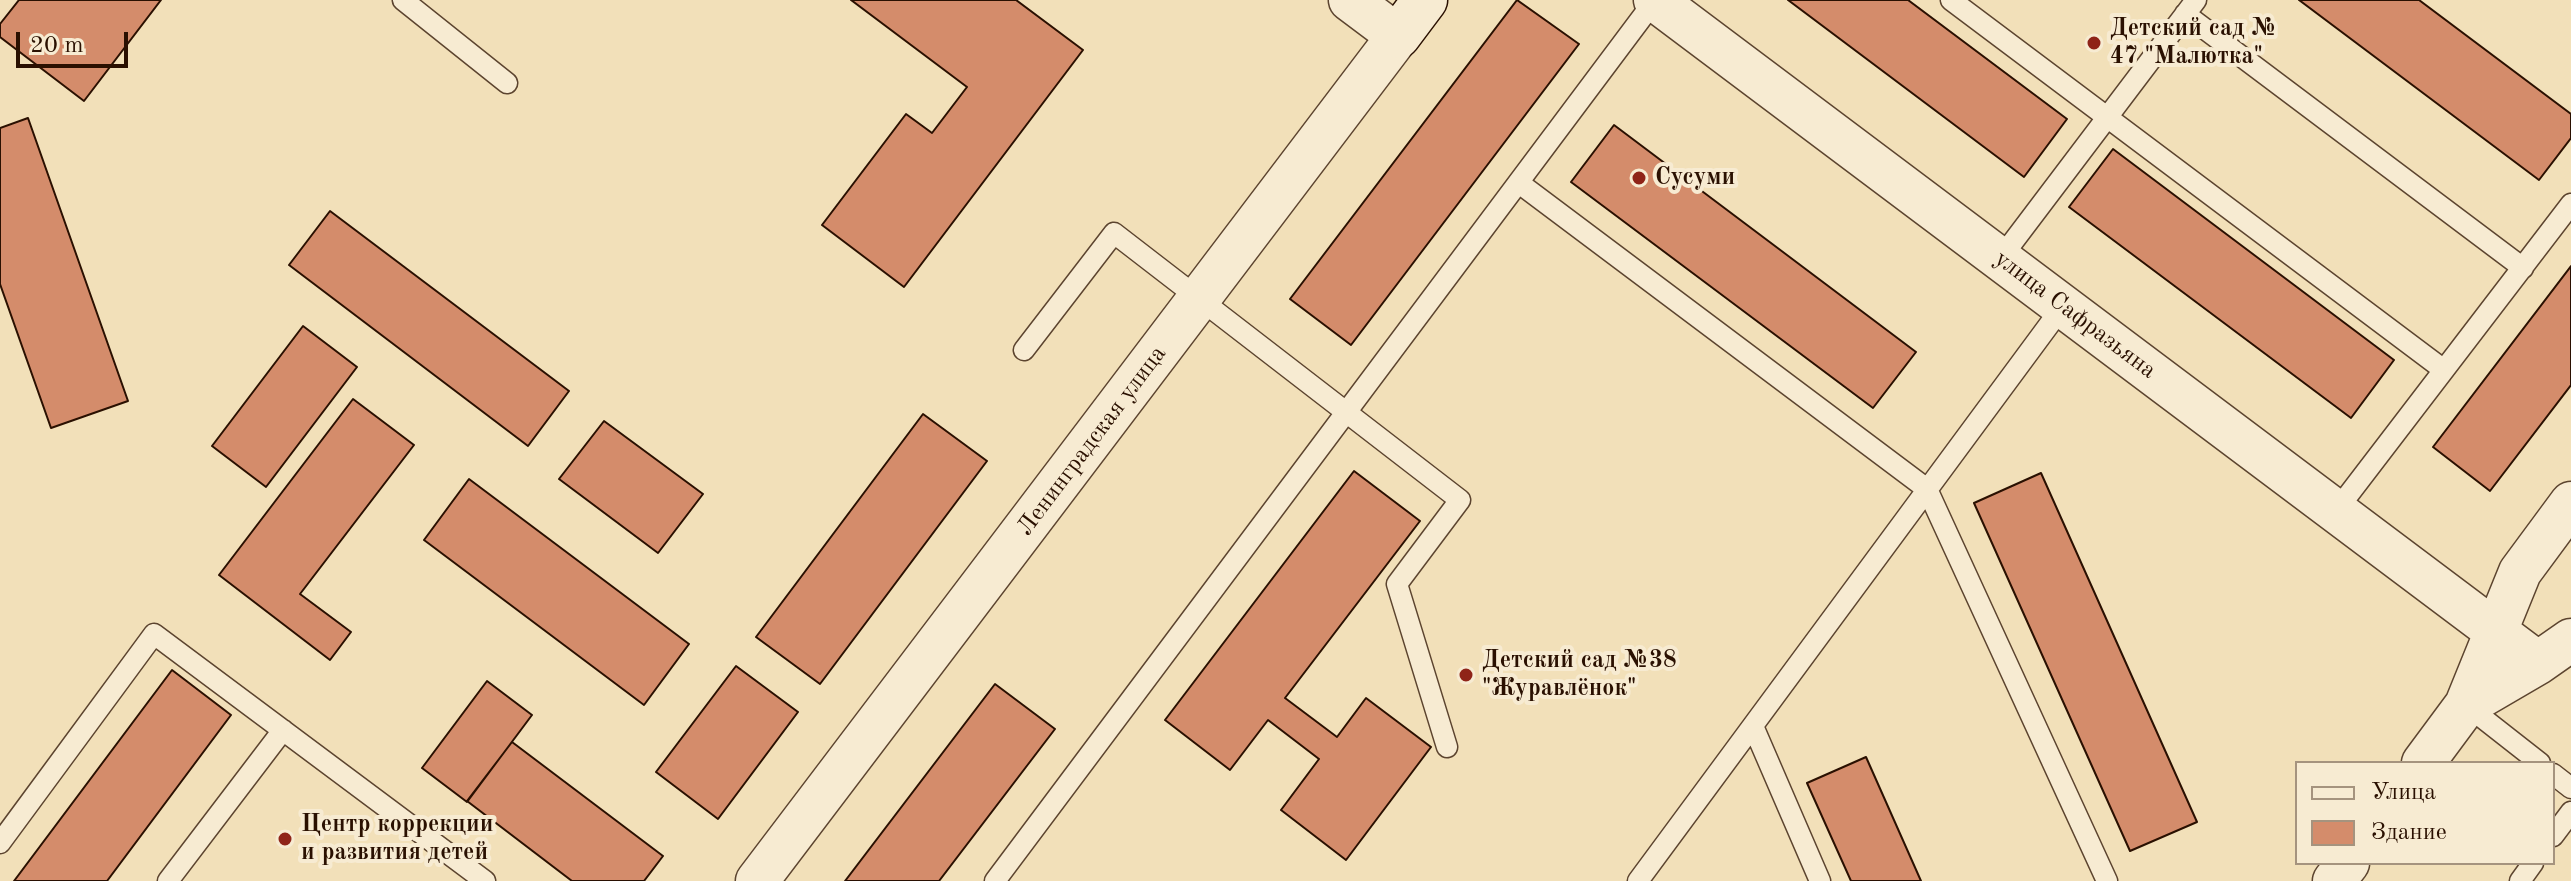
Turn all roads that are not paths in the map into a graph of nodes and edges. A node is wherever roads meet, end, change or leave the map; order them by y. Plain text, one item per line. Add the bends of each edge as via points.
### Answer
1 (403, 0) edge
2 (1350, 0) edge
3 (1425, 0) edge
4 (1655, 0) edge
5 (1951, 0) edge
6 (2191, 7) edge
7 (1398, 36) junction
8 (507, 83) dead end
9 (2107, 118) junction
10 (1519, 183) junction
11 (2571, 204) edge
12 (2000, 259) junction
13 (2523, 268) junction
14 (1200, 300) junction
15 (2063, 306) junction
16 (1024, 350) dead end
17 (2444, 370) junction
18 (1346, 415) junction
19 (1927, 489) junction
20 (2571, 503) edge
21 (2336, 511) junction
22 (2495, 632) junction
23 (2555, 652) edge
24 (2466, 705) junction
25 (1753, 726) junction
26 (283, 730) junction
27 (1447, 747) dead end
28 (2424, 761) edge
29 (2537, 761) edge
30 (2555, 776) edge
31 (2571, 788) edge
32 (2571, 812) edge
33 (2555, 833) edge
34 (0, 843) edge
35 (2346, 865) edge
36 (1000, 875) edge
37 (168, 881) edge
38 (485, 881) edge
39 (757, 881) edge
40 (1022, 881) edge
41 (1638, 881) edge
42 (1820, 881) edge
43 (2107, 881) edge
44 (2334, 881) edge

1 - 8 lane
2 - 7 street
3 - 7 street, Ленинградская улица
4 - 10 lane
4 - 12 street, улица Сафразьяна
5 - 9 lane
6 - 9 lane
6 - 13 lane
7 - 14 street, Ленинградская улица
9 - 12 lane
9 - 17 lane
10 - 18 lane
10 - 19 lane
11 - 13 lane
12 - 15 street, улица Сафразьяна
13 - 17 lane
14 - 16 lane via 1114,233
14 - 18 lane
14 - 39 street, Ленинградская улица
15 - 19 lane
15 - 21 street, улица Сафразьяна
17 - 21 lane
18 - 27 lane via 1460,500 1397,584
18 - 36 lane
19 - 25 lane
19 - 43 lane
20 - 22 street via 2520,572
21 - 22 street, улица Сафразьяна
22 - 23 street, улица Сафразьяна
22 - 24 street
23 - 24 street
24 - 28 street
24 - 29 lane
25 - 41 lane
25 - 42 lane
26 - 34 lane via 154,634
26 - 37 lane
26 - 38 lane
30 - 31 lane
32 - 33 lane
35 - 44 street
36 - 40 lane

